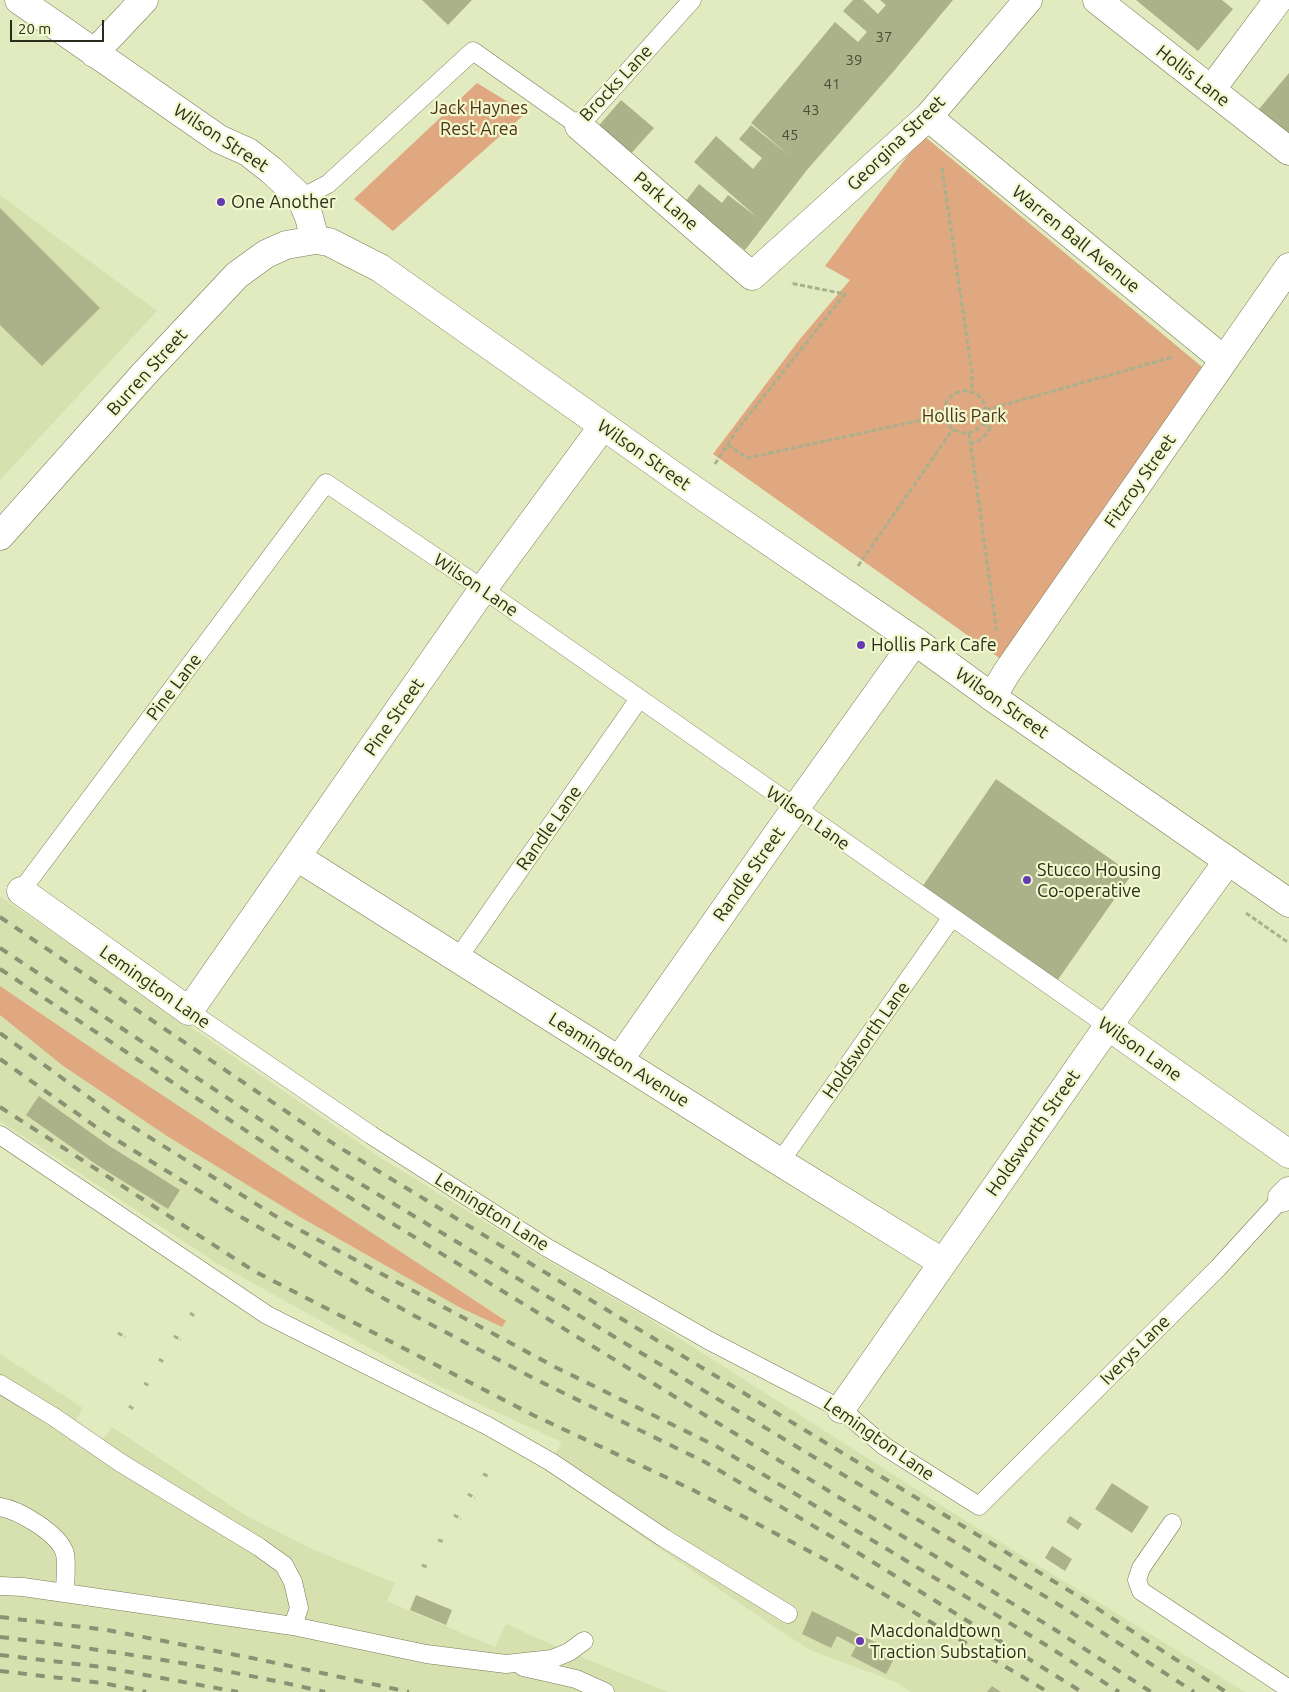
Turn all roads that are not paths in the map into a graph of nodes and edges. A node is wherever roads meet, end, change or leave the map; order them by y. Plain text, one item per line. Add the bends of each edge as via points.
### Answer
1 (18, 0) edge
2 (144, 0) edge
3 (692, 0) edge
4 (1028, 0) edge
5 (1098, 0) edge
6 (1278, 0) edge
7 (94, 52) junction
8 (1211, 90) junction
9 (928, 117) junction
10 (579, 126) junction
11 (1289, 151) edge
12 (301, 198) junction
13 (315, 240) junction
14 (1289, 267) edge
15 (752, 276) joint
16 (1224, 360) junction
17 (603, 426) junction
18 (326, 483) joint
19 (0, 536) edge
20 (483, 589) junction
21 (915, 641) junction
22 (992, 696) junction
23 (640, 699) junction
24 (795, 809) junction
25 (297, 856) junction
26 (1228, 861) junction
27 (21, 891) joint
28 (1289, 903) edge
29 (952, 917) junction
30 (458, 958) junction
31 (189, 1011) junction
32 (1108, 1026) junction
33 (619, 1060) junction
34 (0, 1135) edge
35 (1289, 1154) edge
36 (780, 1162) junction
37 (1286, 1195) edge
38 (942, 1262) junction
39 (0, 1384) edge
40 (840, 1409) junction
41 (979, 1506) joint
42 (0, 1507) edge
43 (1172, 1523) dead end
44 (0, 1586) edge
45 (65, 1593) junction
46 (788, 1614) dead end
47 (293, 1626) junction
48 (584, 1641) dead end
49 (506, 1664) junction
50 (1289, 1689) edge
51 (605, 1692) edge

1 - 7 street, Wilson Street
2 - 7 street
3 - 10 lane, Brocks Lane
4 - 9 street, Georgina Street
5 - 8 street, Hollis Lane
6 - 8 street
7 - 12 street, Wilson Street via 219,138 248,152
8 - 11 street, Hollis Lane
9 - 15 street, Georgina Street
9 - 16 street, Warren Ball Avenue
10 - 12 lane, Brocks Lane via 473,51 328,184
10 - 15 street, Park Lane
12 - 13 street, Wilson Street
13 - 17 street, Wilson Street via 329,242 370,262
13 - 19 street, Burren Street via 286,245 266,254 237,275
14 - 16 street, Fitzroy Street
16 - 22 street, Fitzroy Street
17 - 20 street, Pine Street
17 - 21 street, Wilson Street
18 - 20 lane, Wilson Lane
18 - 27 lane, Pine Lane
20 - 23 lane, Wilson Lane
20 - 25 street, Pine Street
21 - 22 street, Wilson Street
21 - 24 street, Randle Street
22 - 26 street, Wilson Street
23 - 24 lane, Wilson Lane
23 - 30 lane, Randle Lane
24 - 29 lane, Wilson Lane
24 - 33 street, Randle Street
25 - 30 street, Leamington Avenue
25 - 31 street, Pine Street
26 - 28 street, Wilson Street
26 - 32 street, Holdsworth Street
27 - 31 street, Lemington Lane
29 - 32 lane, Wilson Lane
29 - 36 lane, Holdsworth Lane
30 - 33 street, Leamington Avenue
31 - 40 lane, Lemington Lane via 371,1135 546,1248 708,1340
32 - 35 street, Wilson Lane
32 - 38 street, Holdsworth Street
33 - 36 street, Leamington Avenue
34 - 46 lane via 267,1315 488,1426 551,1462 664,1538
36 - 38 street, Leamington Avenue
37 - 41 lane, Iverys Lane via 1218,1268
38 - 40 street, Holdsworth Street
39 - 47 lane via 121,1464 259,1547 284,1566 293,1582 299,1608
40 - 41 lane, Lemington Lane via 884,1446
42 - 45 lane via 36,1521 56,1540 65,1553
43 - 50 lane via 1141,1568 1137,1580 1141,1591
44 - 45 lane
45 - 47 lane
47 - 49 lane via 426,1654
48 - 49 lane via 552,1660
49 - 51 lane via 576,1679

